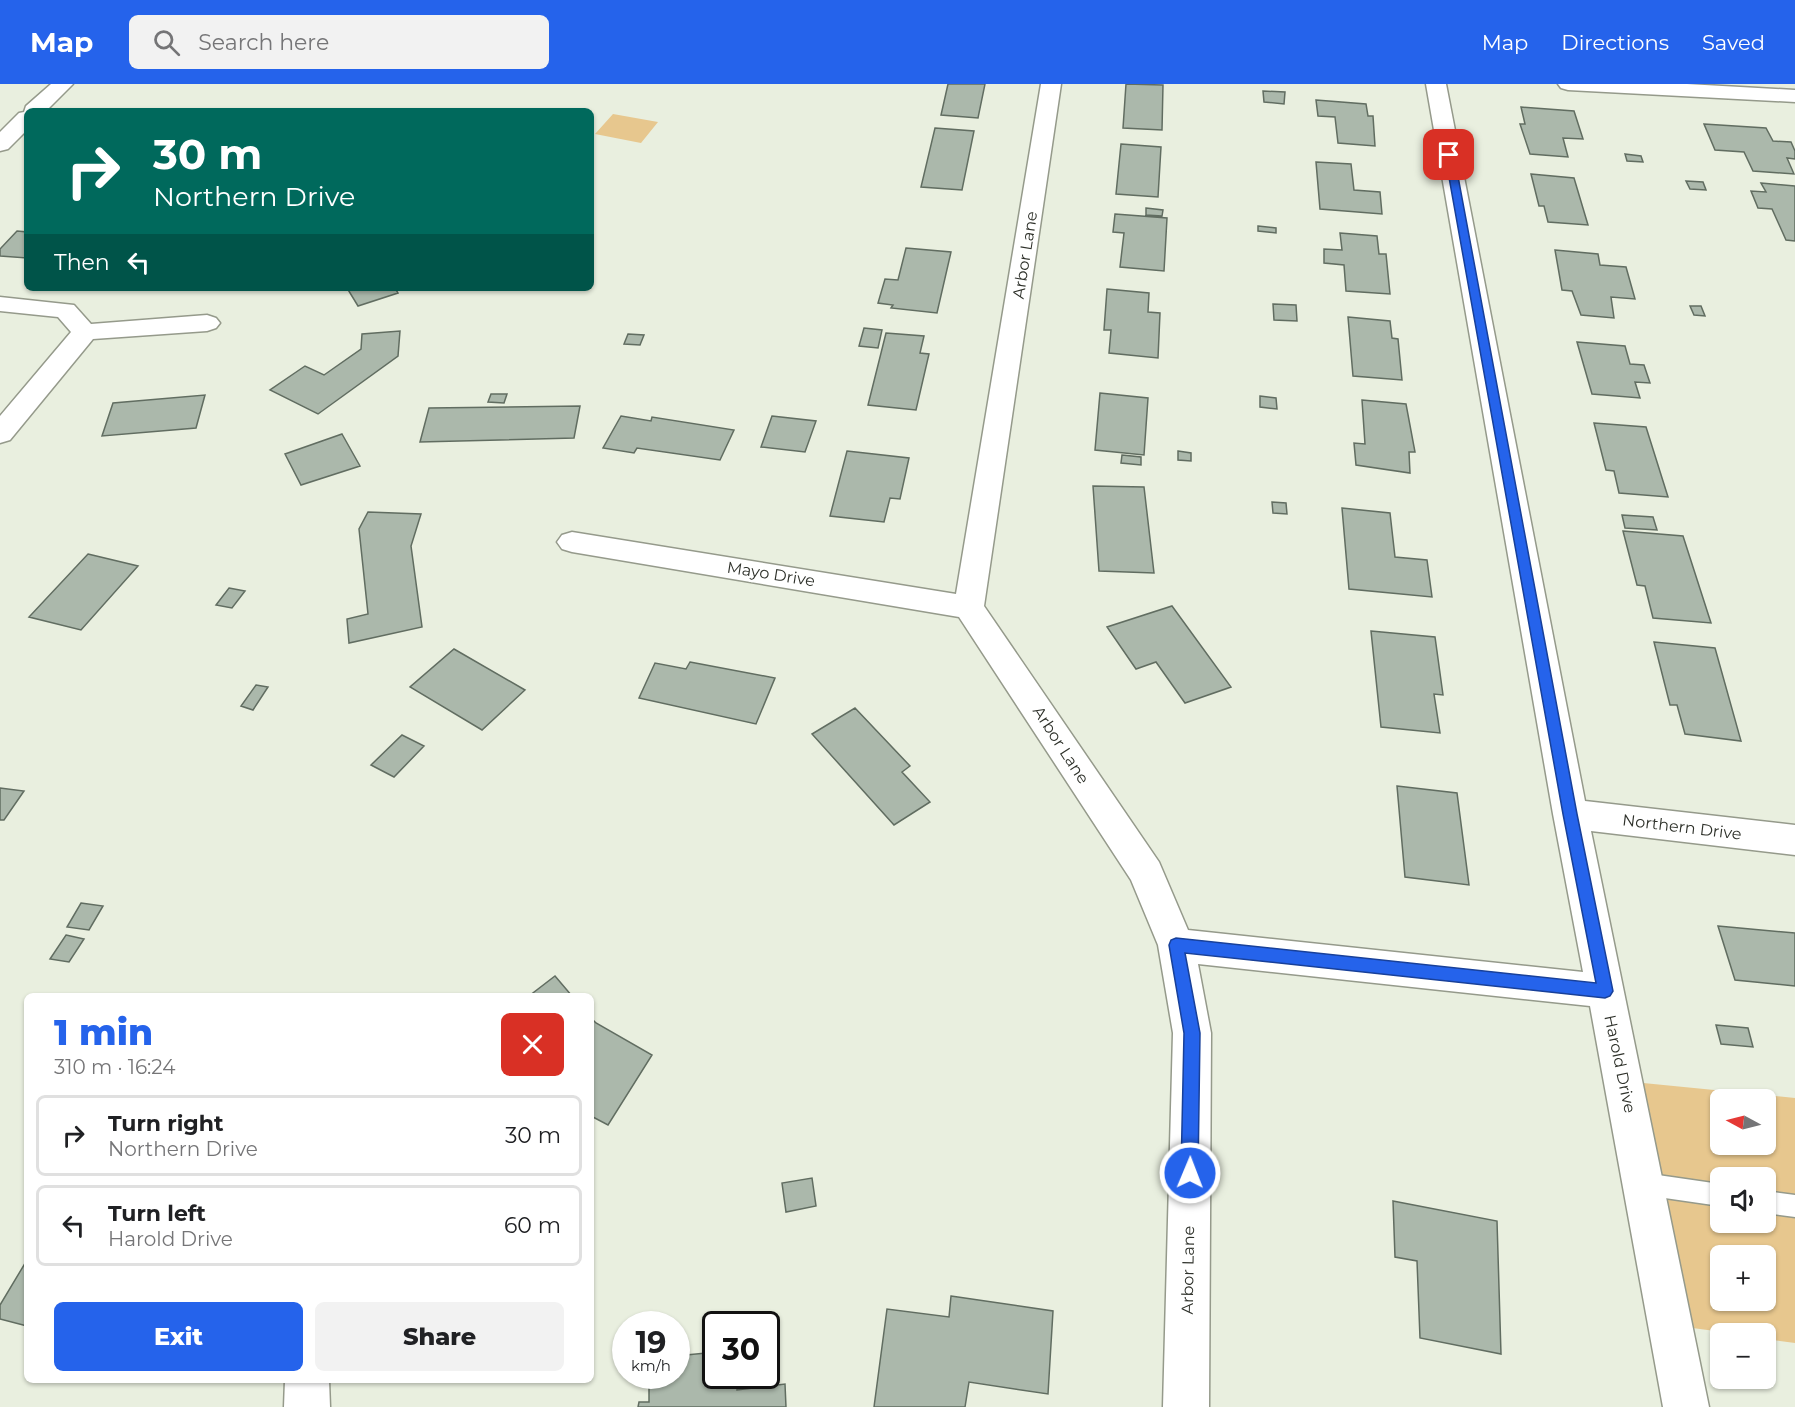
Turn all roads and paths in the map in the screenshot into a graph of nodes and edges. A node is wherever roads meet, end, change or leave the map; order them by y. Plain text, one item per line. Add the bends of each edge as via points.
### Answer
1 (63, 84) edge
2 (1051, 84) edge
3 (1436, 84) edge
4 (1568, 84) edge
5 (1795, 96) edge
6 (37, 108) edge
7 (24, 121) edge
8 (0, 144) edge
9 (0, 304) edge
10 (207, 323) dead end
11 (86, 332) junction
12 (0, 434) edge
13 (572, 542) dead end
14 (969, 607) junction
15 (1570, 814) junction
16 (1795, 840) edge
17 (1176, 945) junction
18 (1605, 991) junction
19 (1644, 1184) junction
20 (1710, 1194) edge
21 (1776, 1203) edge
22 (1795, 1206) edge
23 (307, 1383) edge
24 (307, 1407) edge
25 (1186, 1407) edge
26 (1686, 1407) edge

1 - 6 street
2 - 14 street, Arbor Lane
3 - 15 street, Harold Drive
4 - 5 street
7 - 8 street
9 - 11 street via 65,310
10 - 11 street
11 - 12 street
13 - 14 street, Mayo Drive
14 - 17 street, Arbor Lane via 1146,873
15 - 16 street, Northern Drive
15 - 18 street, Harold Drive
17 - 18 street
17 - 25 street, Arbor Lane via 1192,1033
18 - 19 street, Harold Drive
19 - 20 lane
19 - 26 street, Harold Drive
21 - 22 lane
23 - 24 street

